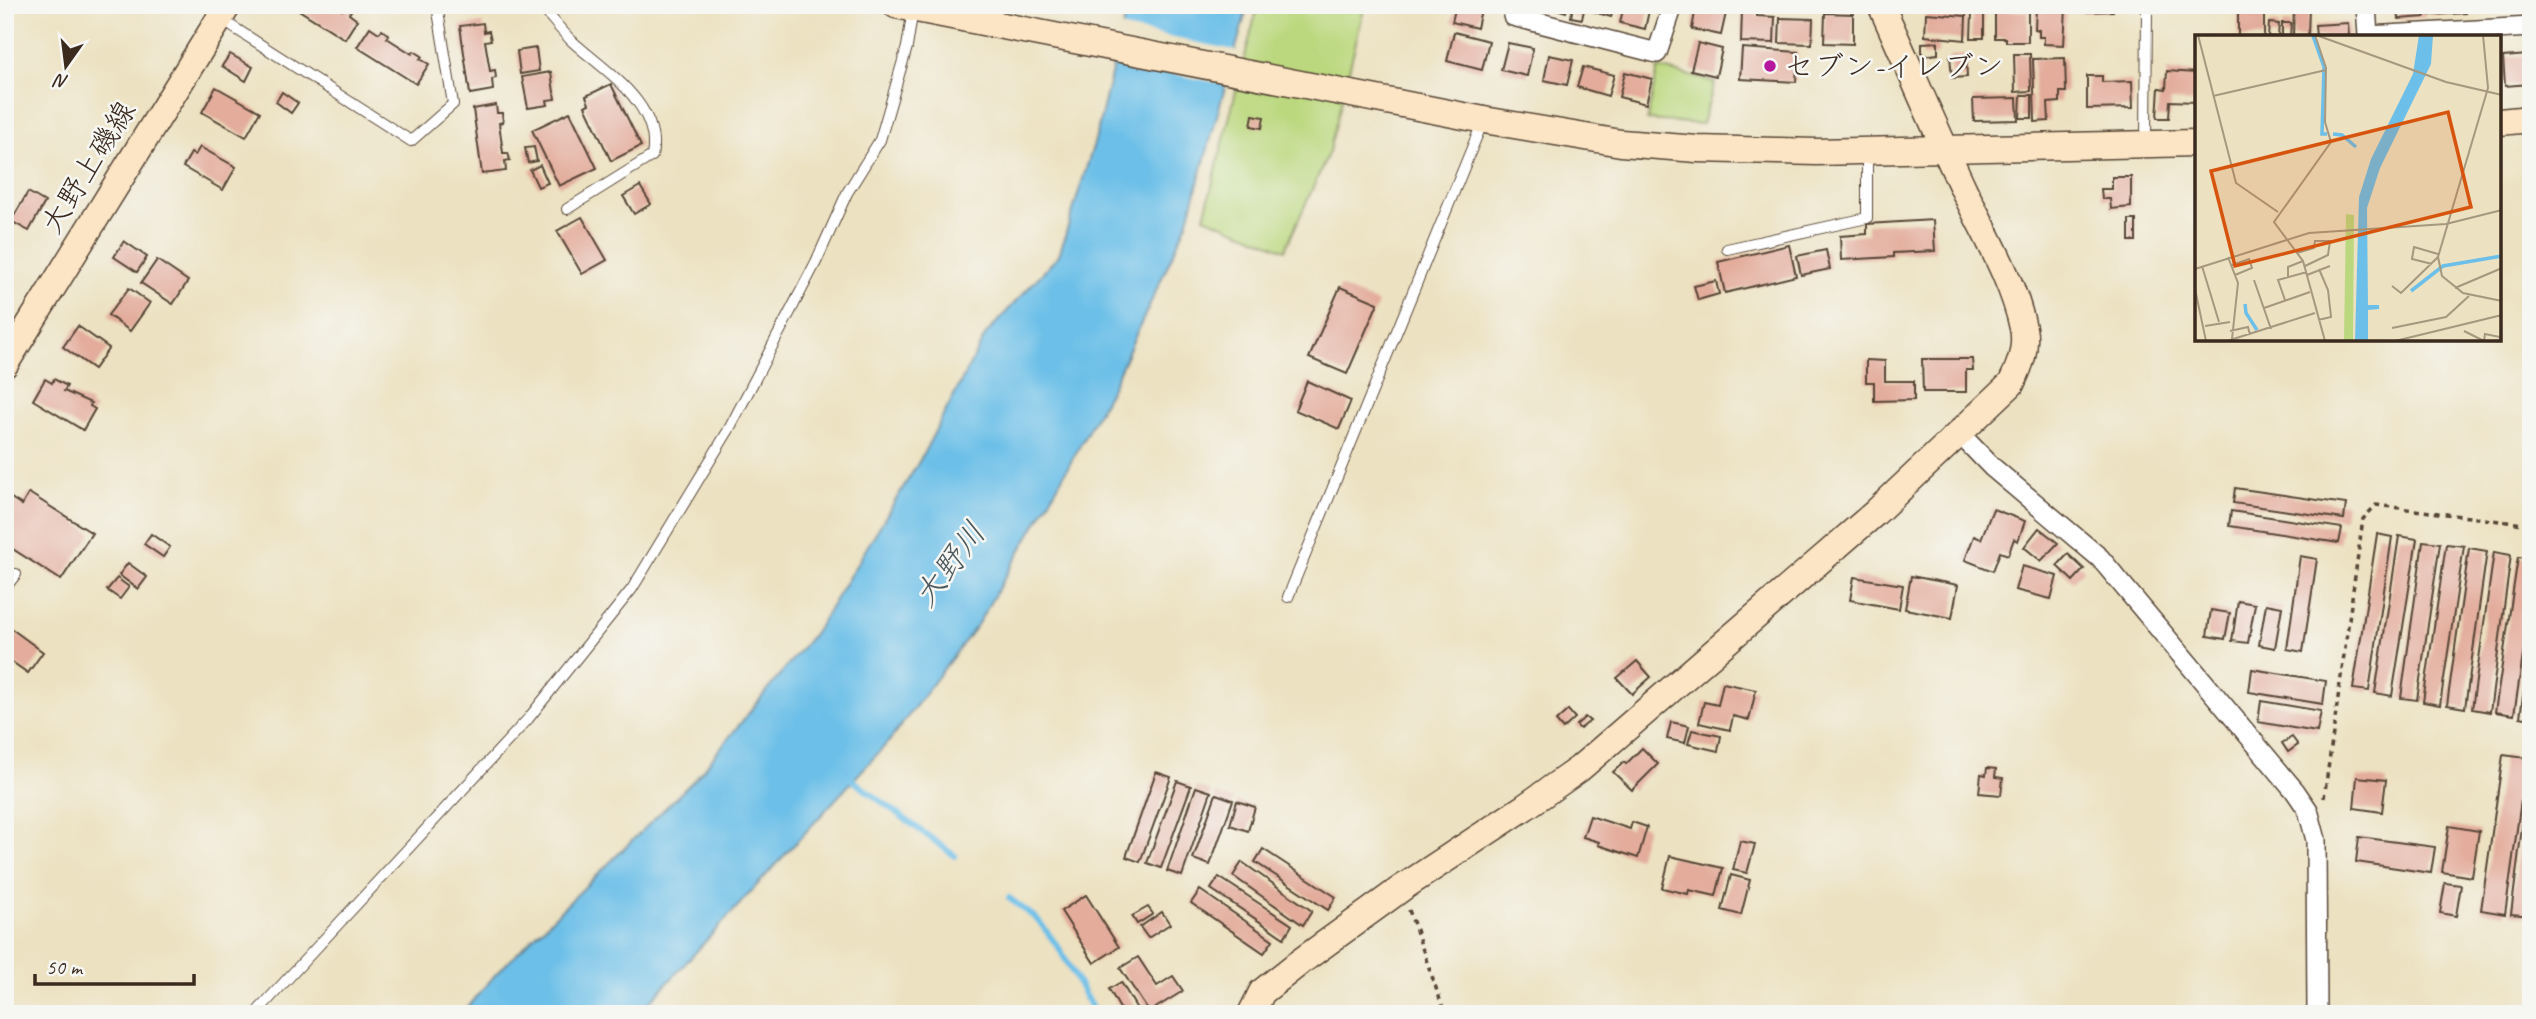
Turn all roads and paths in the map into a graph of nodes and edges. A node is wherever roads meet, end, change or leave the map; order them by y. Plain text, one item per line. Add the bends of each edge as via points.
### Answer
1 (437, 5) edge
2 (540, 5) edge
3 (1515, 5) edge
4 (1674, 5) edge
5 (1881, 5) edge
6 (2147, 5) edge
7 (2366, 5) edge
8 (904, 7) edge
9 (224, 12) edge
10 (2531, 27) edge
11 (2368, 35) edge
12 (2386, 35) edge
13 (2531, 119) edge
14 (1484, 120) junction
15 (2501, 122) edge
16 (2195, 143) edge
17 (2146, 145) junction
18 (1945, 149) junction
19 (1867, 152) junction
20 (567, 209) dead end
21 (1727, 249) dead end
22 (5, 365) edge
23 (1959, 433) junction
24 (2531, 525) edge
25 (16, 574) dead end
26 (5, 588) edge
27 (1288, 597) dead end
28 (2308, 810) junction
29 (1402, 888) junction
30 (255, 1014) edge
31 (1251, 1014) edge
32 (1445, 1014) edge
33 (2317, 1014) edge

1 - 9 lane via 453,104 411,141
2 - 20 lane via 572,41 618,78 648,117 655,141 652,156
3 - 4 street via 1513,16 1657,53
5 - 18 street
6 - 17 lane
7 - 11 street
8 - 14 street
8 - 30 lane via 907,47 880,140 847,193 728,431 632,589 528,719
9 - 22 street, 大野上磯線
10 - 12 street
13 - 15 street
14 - 19 street via 1621,143
14 - 27 lane
16 - 17 street
17 - 18 street
18 - 19 street
18 - 23 street via 2012,291 2023,330 2024,351 2011,384
19 - 21 lane via 1867,218
23 - 28 street via 1992,467 2100,558
23 - 29 street via 1875,513 1578,769
24 - 28 path via 2376,505 2364,519 2324,801
25 - 26 lane
28 - 33 street via 2316,840
29 - 31 street via 1262,992
29 - 32 path

